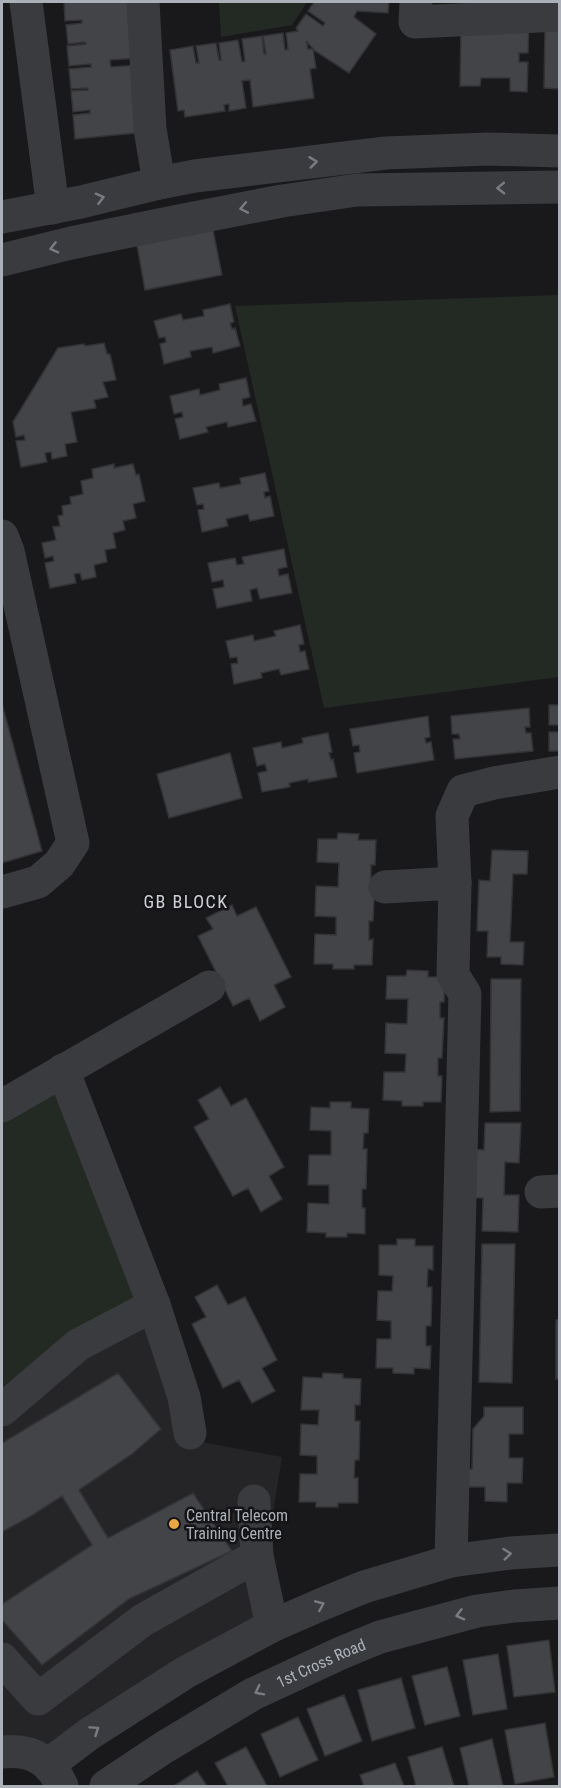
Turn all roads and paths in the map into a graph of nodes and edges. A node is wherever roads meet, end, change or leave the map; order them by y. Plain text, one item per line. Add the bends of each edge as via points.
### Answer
1 (26, 2) edge
2 (143, 2) edge
3 (416, 2) edge
4 (542, 11) edge
5 (560, 151) edge
6 (272, 167) junction
7 (159, 183) junction
8 (560, 187) edge
9 (276, 202) junction
10 (52, 208) junction
11 (2, 217) edge
12 (2, 260) edge
13 (2, 536) edge
14 (560, 772) edge
15 (455, 883) junction
16 (385, 887) dead end
17 (2, 892) edge
18 (209, 987) dead end
19 (63, 1070) junction
20 (2, 1106) edge
21 (154, 1305) junction
22 (2, 1410) edge
23 (190, 1433) dead end
24 (254, 1501) dead end
25 (560, 1550) edge
26 (257, 1556) junction
27 (451, 1561) junction
28 (560, 1603) edge
29 (272, 1626) junction
30 (2, 1659) edge
31 (2, 1752) edge
32 (55, 1776) edge
33 (106, 1786) edge

1 - 10 street
2 - 7 street via 150,129
3 - 4 street via 415,22
6 -> 5 street via 386,153 487,148
6 - 7 street
6 - 9 street
10 -> 7 street
8 -> 9 street via 357,190
9 -> 12 street
10 - 11 street
13 - 17 street via 73,843 59,864 38,882
14 - 15 street via 463,791 452,816
15 - 16 street
15 - 27 street via 453,975 465,994
18 - 19 street
19 - 20 street
19 - 21 street
21 - 22 street via 78,1345
21 - 23 street via 184,1397
24 - 26 street
27 -> 25 street
26 - 29 street
26 - 30 street via 143,1620 38,1699
29 -> 27 street via 364,1587
28 -> 33 street, 1st Cross Road via 477,1611 381,1637 341,1653 253,1694
32 -> 29 street via 89,1734 169,1682
31 - 32 street via 17,1750 40,1758

